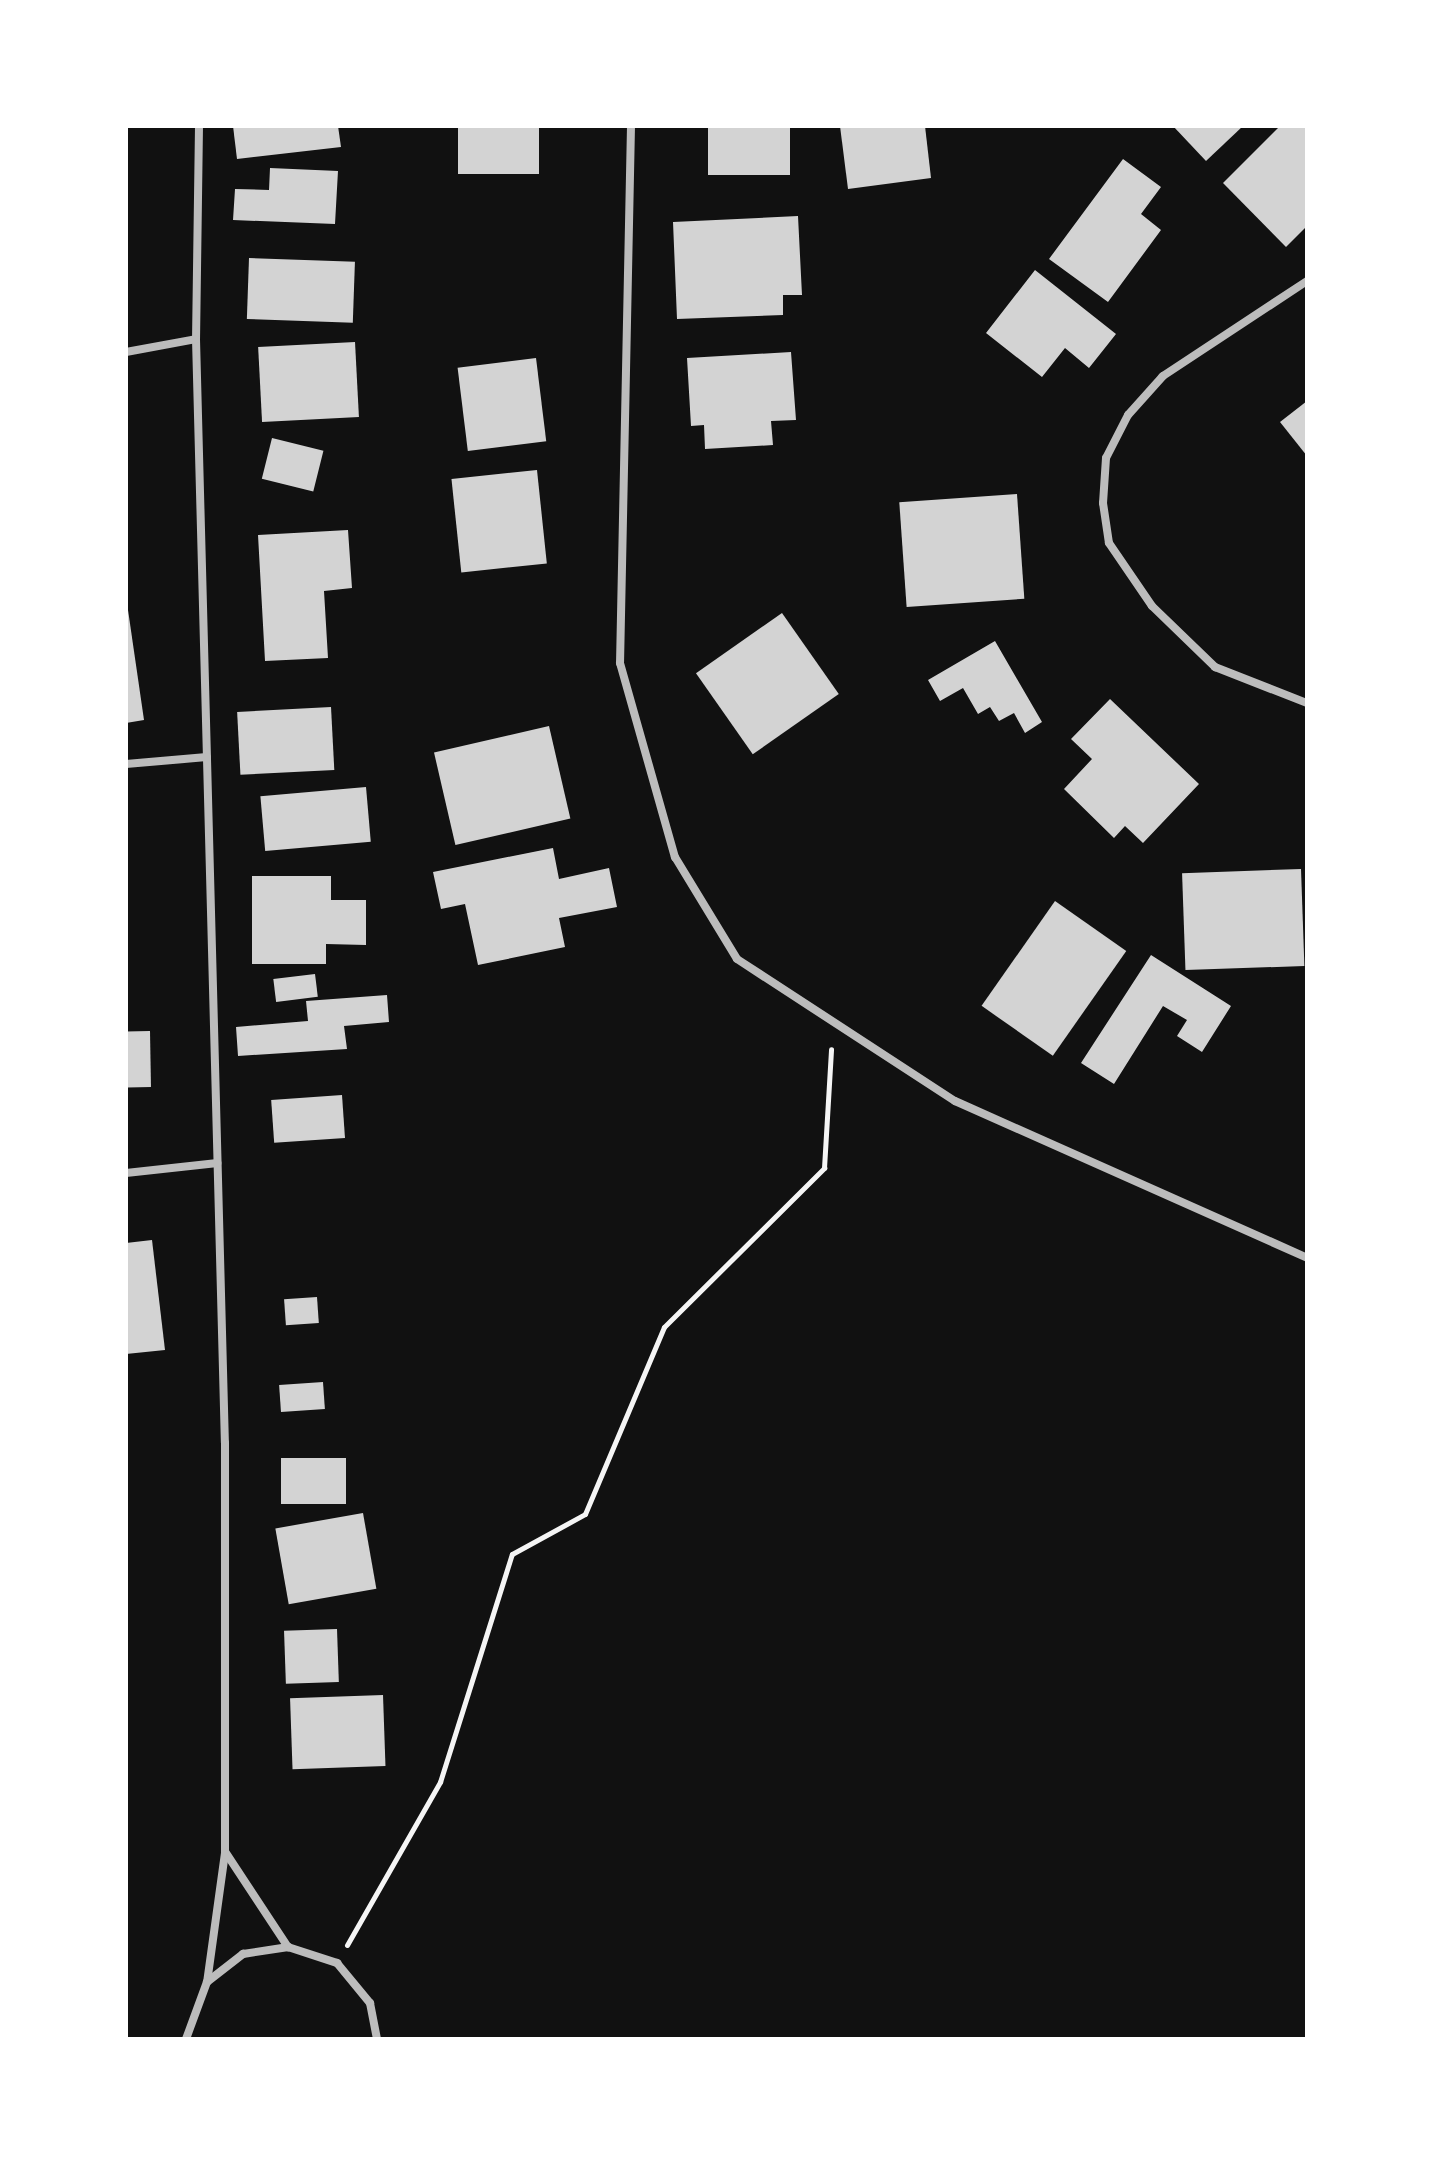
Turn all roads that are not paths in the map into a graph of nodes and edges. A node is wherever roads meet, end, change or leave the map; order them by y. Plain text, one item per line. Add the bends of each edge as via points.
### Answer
1 (199, 126) edge
2 (631, 126) edge
3 (1307, 281) edge
4 (196, 339) junction
5 (126, 352) edge
6 (1307, 703) edge
7 (207, 757) junction
8 (126, 764) edge
9 (217, 1163) junction
10 (126, 1173) edge
11 (1307, 1258) edge
12 (225, 1853) junction
13 (288, 1947) junction
14 (207, 1982) junction
15 (186, 2039) edge
16 (377, 2039) edge

1 - 4 street
2 - 11 street via 620,663 675,857 737,959 955,1101
3 - 6 street via 1163,376 1128,415 1106,458 1103,503 1109,543 1152,606 1215,667
4 - 5 street
4 - 7 street
7 - 8 street
7 - 9 street
9 - 10 street
9 - 12 street
12 - 13 street
12 - 14 street
13 - 14 street via 243,1954
13 - 16 street via 337,1963 370,2003
14 - 15 street

